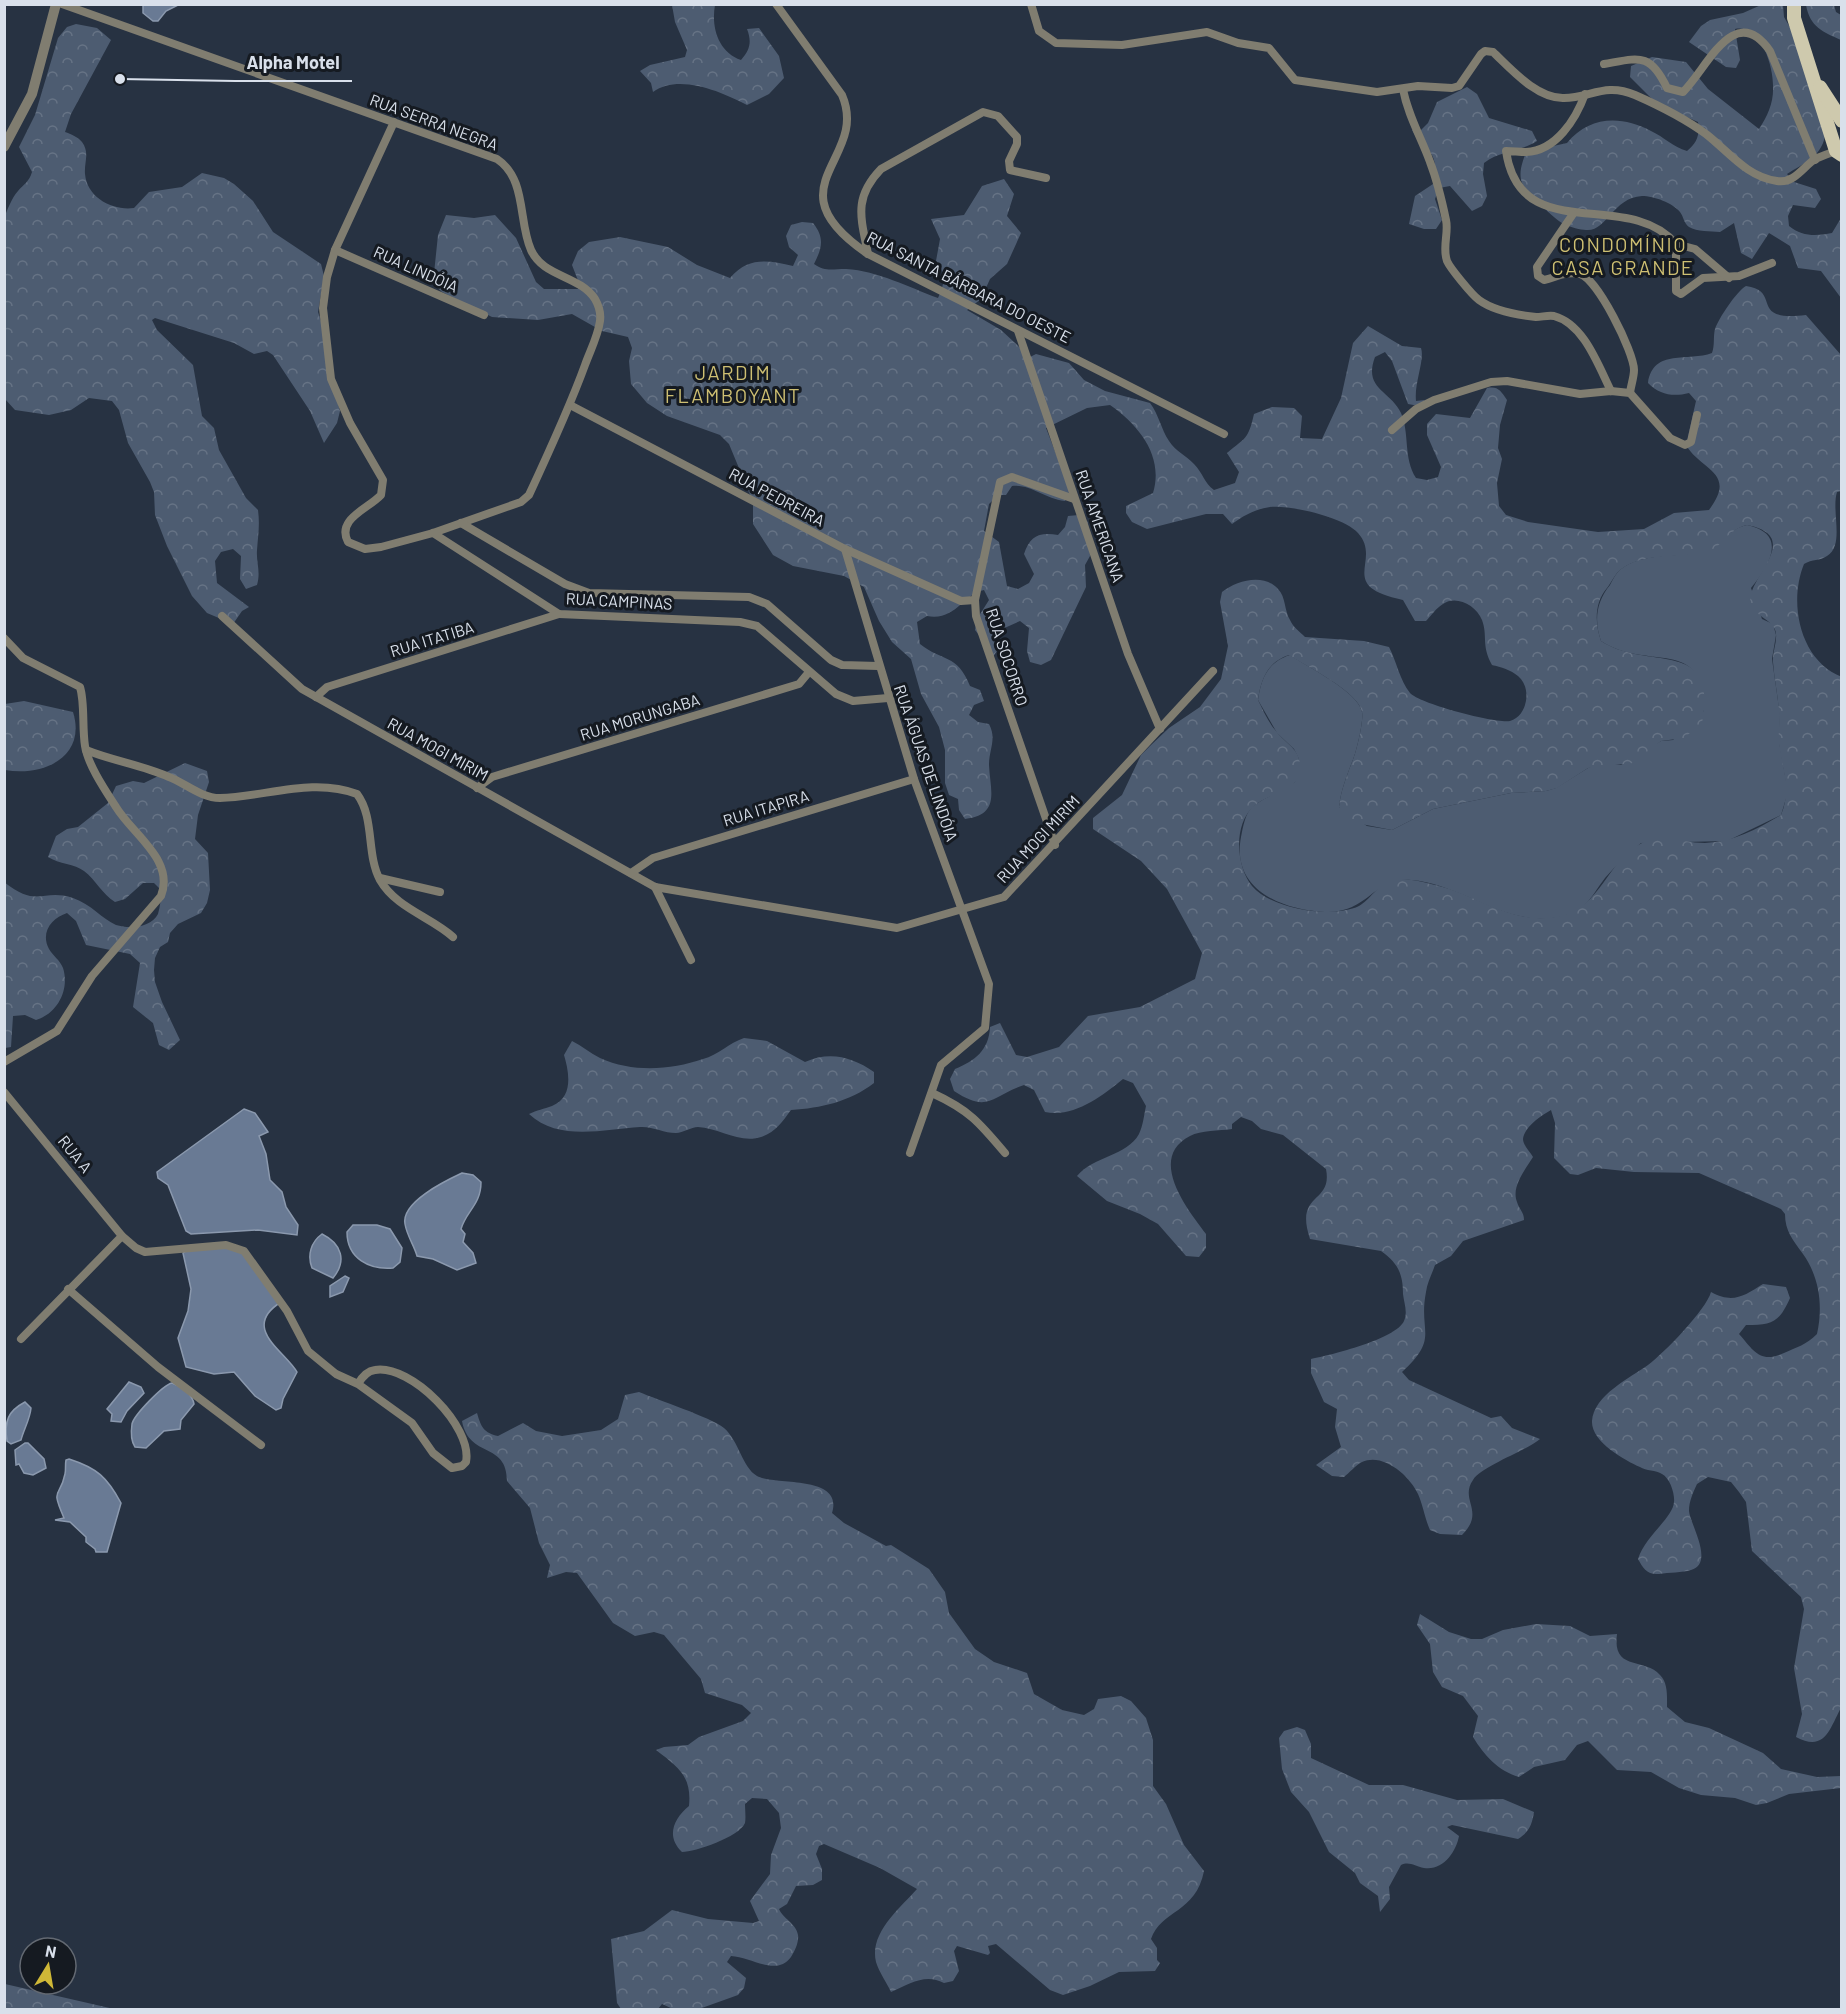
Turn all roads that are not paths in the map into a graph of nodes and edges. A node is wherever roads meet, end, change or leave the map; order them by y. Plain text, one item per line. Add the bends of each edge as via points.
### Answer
1 (56, 4) edge
2 (62, 4) edge
3 (776, 4) edge
4 (1031, 4) edge
5 (1794, 4) edge
6 (1604, 64) dead end
7 (1812, 73) junction
8 (1403, 89) junction
9 (1585, 94) junction
10 (1840, 115) edge
11 (394, 123) junction
12 (1838, 146) edge
13 (4, 147) edge
14 (1815, 160) junction
15 (1046, 178) dead end
16 (1573, 214) junction
17 (1676, 244) junction
18 (335, 250) junction
19 (868, 254) junction
20 (1772, 263) dead end
21 (1729, 278) junction
22 (484, 315) dead end
23 (1018, 331) junction
24 (1611, 390) junction
25 (1630, 393) junction
26 (570, 405) junction
27 (1697, 415) dead end
28 (1392, 430) dead end
29 (1224, 434) dead end
30 (1074, 499) junction
31 (461, 523) junction
32 (433, 533) junction
33 (844, 549) junction
34 (975, 600) junction
35 (559, 614) junction
36 (222, 616) dead end
37 (4, 638) edge
38 (878, 666) junction
39 (1213, 671) dead end
40 (809, 672) junction
41 (316, 698) junction
42 (888, 698) junction
43 (1160, 729) junction
44 (86, 750) junction
45 (914, 779) junction
46 (477, 788) junction
47 (1054, 845) junction
48 (631, 873) junction
49 (380, 878) junction
50 (655, 887) junction
51 (440, 892) dead end
52 (962, 910) junction
53 (453, 937) dead end
54 (691, 960) dead end
55 (4, 1062) edge
56 (4, 1092) edge
57 (932, 1093) junction
58 (910, 1153) dead end
59 (1005, 1153) dead end
60 (122, 1236) junction
61 (68, 1289) junction
62 (21, 1339) dead end
63 (358, 1384) junction
64 (261, 1445) dead end

1 - 13 street via 32,94
2 - 11 street, RUA SERRA NEGRA
3 - 19 street, RUA SANTA BÁRBARA DO OESTE via 842,95 848,111 844,138 829,167 823,203 828,217 851,243
4 - 8 street via 1039,31 1056,43 1135,44 1207,32 1269,48 1291,77 1308,84 1353,90
5 - 7 main road via 1794,18
6 - 14 street via 1636,58 1649,61 1667,88 1683,92 1693,83 1723,35 1737,29 1751,30 1770,51
7 - 10 main road
7 - 12 main road
8 - 9 street via 1459,86 1485,51 1493,52 1536,90 1561,99
8 - 24 street via 1447,222 1447,262 1484,302 1507,312 1551,315 1564,320 1590,350
9 - 14 street via 1607,90 1631,93 1678,115 1708,135 1741,166 1762,177 1780,182 1793,178
9 - 16 street via 1579,110 1556,139 1538,150 1506,151 1510,172 1526,193
11 - 18 street
11 - 26 street, RUA SERRA NEGRA via 506,165 516,183 535,259 578,284 595,300 600,321
12 - 14 street
15 - 19 street via 1010,170 1017,137 998,116 983,112 881,169 870,181 859,211
16 - 17 street via 1599,213 1639,220 1659,227
16 - 25 street via 1537,267 1538,276 1544,280 1564,273 1582,274 1592,280 1631,356 1635,369
17 - 21 street via 1695,249
17 - 21 street via 1676,291 1688,291 1703,278
18 - 22 street, RUA LINDÓIA
18 - 32 street via 323,308 331,379 384,488 375,502 349,521 345,536 356,547 373,548
19 - 23 street, RUA SANTA BÁRBARA DO OESTE
20 - 21 street
23 - 29 street, RUA SANTA BÁRBARA DO OESTE
23 - 30 street, RUA AMERICANA
24 - 25 street
24 - 28 street via 1580,394 1507,381 1491,382 1434,400 1416,409
25 - 27 street via 1670,438 1684,445 1691,442
26 - 31 street, RUA SERRA NEGRA via 529,495 521,502
26 - 33 street, RUA PEDREIRA
30 - 34 street, RUA SOCORRO via 1012,477 1000,482
30 - 43 street, RUA AMERICANA via 1128,654
31 - 32 street, RUA SERRA NEGRA
31 - 38 street, RUA CAMPINAS via 565,584 589,593 749,597 768,604 831,660 842,665
32 - 35 street, RUA CAMPINAS
33 - 34 street, RUA PEDREIRA via 961,601
33 - 38 street, RUA ÁGUAS DE LINDÓIA
34 - 47 street, RUA SOCORRO via 976,616
35 - 40 street, RUA CAMPINAS via 740,622 757,627
35 - 41 street, RUA ITATIBA via 327,687
36 - 41 street, RUA MOGI MIRIM
37 - 44 street via 23,658 80,687
38 - 42 street, RUA ÁGUAS DE LINDÓIA
39 - 43 street, RUA MOGI MIRIM
40 - 42 street, RUA CAMPINAS via 836,694 853,701
40 - 46 street, RUA MORUNGABA via 799,684 492,777
41 - 46 street, RUA MOGI MIRIM
42 - 45 street, RUA ÁGUAS DE LINDÓIA
43 - 47 street, RUA MOGI MIRIM
44 - 49 street via 168,776 201,794 218,798 313,788 357,794
44 - 55 street via 116,808 161,864 163,890 150,912 92,976 57,1031
45 - 48 street, RUA ITAPIRA via 653,858
45 - 52 street, RUA ÁGUAS DE LINDÓIA
46 - 48 street, RUA MOGI MIRIM
47 - 52 street, RUA MOGI MIRIM via 1004,897
48 - 50 street, RUA MOGI MIRIM
49 - 51 street
49 - 53 street via 394,898
50 - 52 street, RUA MOGI MIRIM via 897,928
50 - 54 street
52 - 57 street, RUA ÁGUAS DE LINDÓIA via 989,984 985,1028 941,1065
56 - 60 street, RUA A
57 - 58 street
57 - 59 street via 979,1121
60 - 61 street
60 - 63 street, RUA A via 145,1252 225,1245 244,1251 287,1311 308,1351 336,1374
61 - 62 street
61 - 64 street via 158,1367
63 - 63 street, RUA A via 412,1423 441,1462 452,1468 466,1462 467,1444 457,1425 421,1386 386,1370 365,1374

